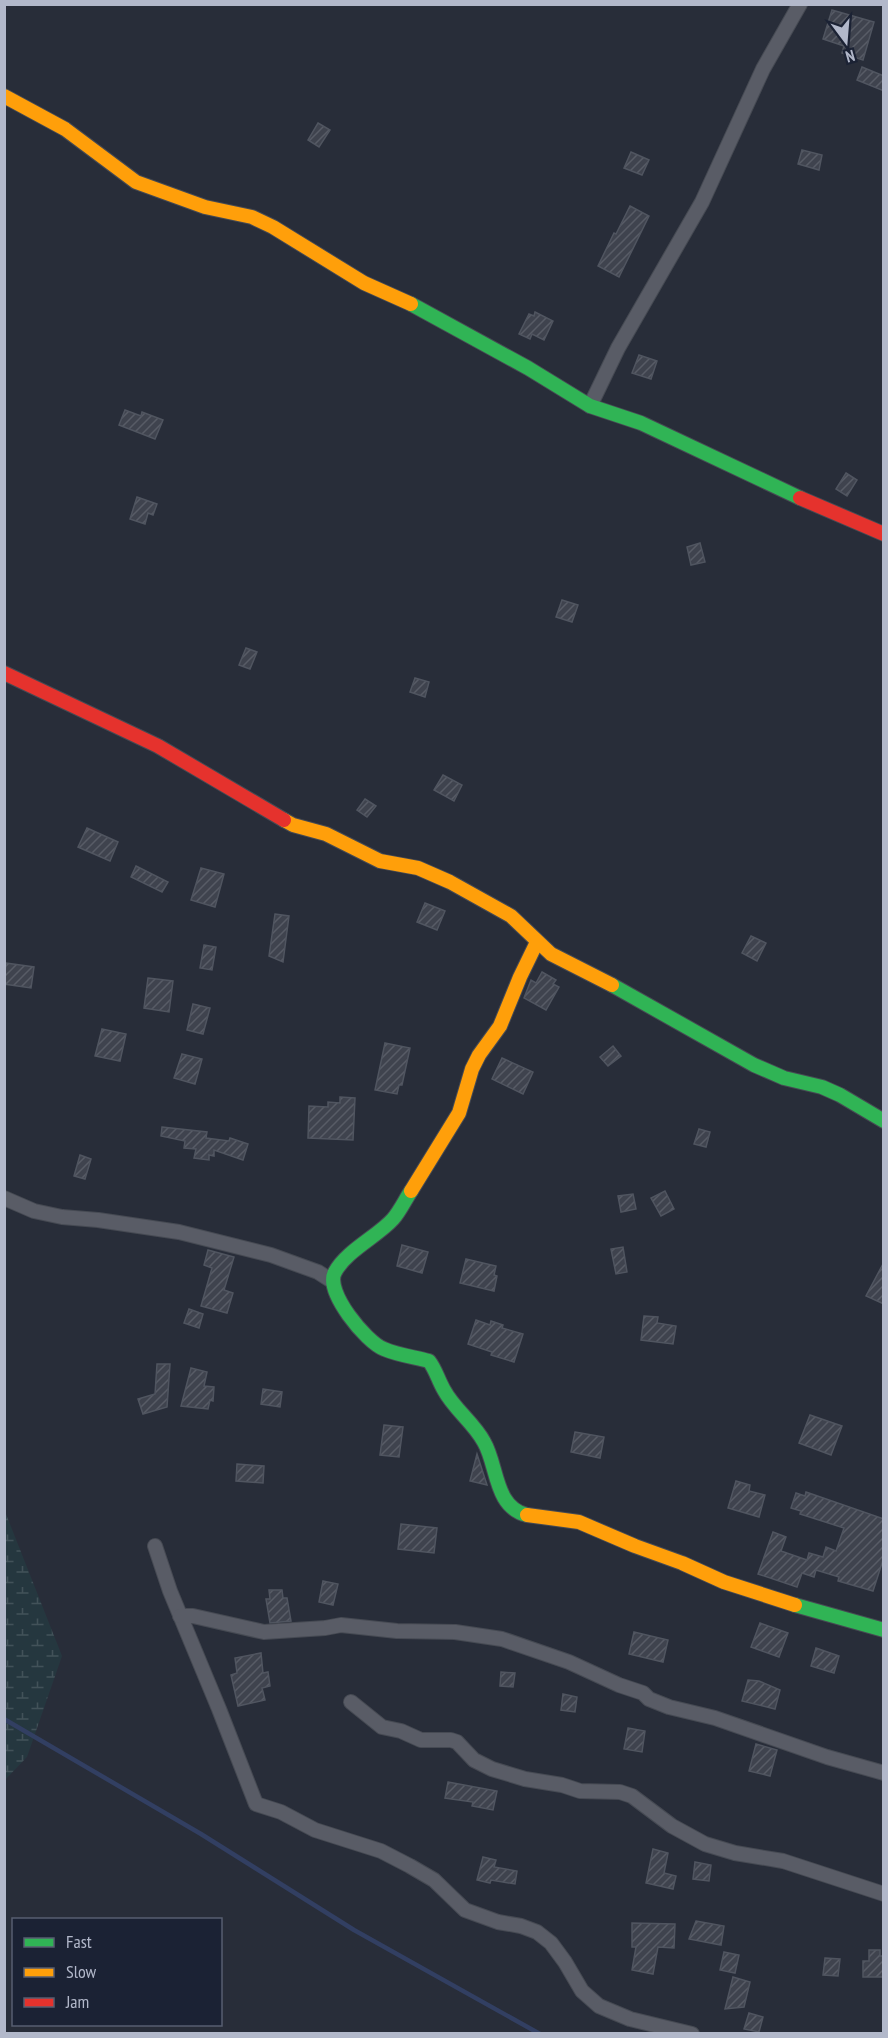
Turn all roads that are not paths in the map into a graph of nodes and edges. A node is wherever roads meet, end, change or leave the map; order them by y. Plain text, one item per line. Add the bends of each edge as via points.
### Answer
1 (800, 4) edge
2 (4, 96) edge
3 (590, 406) junction
4 (884, 534) edge
5 (4, 673) edge
6 (537, 942) junction
7 (884, 1121) edge
8 (4, 1198) edge
9 (332, 1281) junction
10 (155, 1546) dead end
11 (180, 1616) junction
12 (884, 1630) edge
13 (351, 1702) dead end
14 (884, 1773) edge
15 (884, 1894) edge
16 (692, 2034) edge

1 - 3 street via 763,69 702,202 618,348
2 - 3 street via 65,129 136,182 273,227 364,283 404,300
3 - 4 street via 641,423
5 - 6 street via 158,746 293,825 326,834 380,861 418,868 450,882 510,916
6 - 7 street via 551,954 754,1065 784,1078 822,1087
6 - 9 street via 500,1026 472,1069 459,1113 435,1153 393,1219 342,1262
8 - 9 street via 62,1217 179,1233 271,1255
9 - 12 street via 339,1300 367,1338 383,1349 429,1361 434,1366 444,1391 486,1445 502,1495 516,1511 579,1522 724,1582
10 - 11 street
11 - 14 street via 264,1632 341,1625 502,1639 569,1662 669,1707
11 - 16 street via 256,1804 315,1830 381,1851 434,1880 465,1910 537,1932 551,1943 582,1991 599,2006 630,2019
13 - 15 street via 382,1727 421,1740 458,1742 474,1760 492,1769 580,1791 620,1792 705,1844 783,1861

